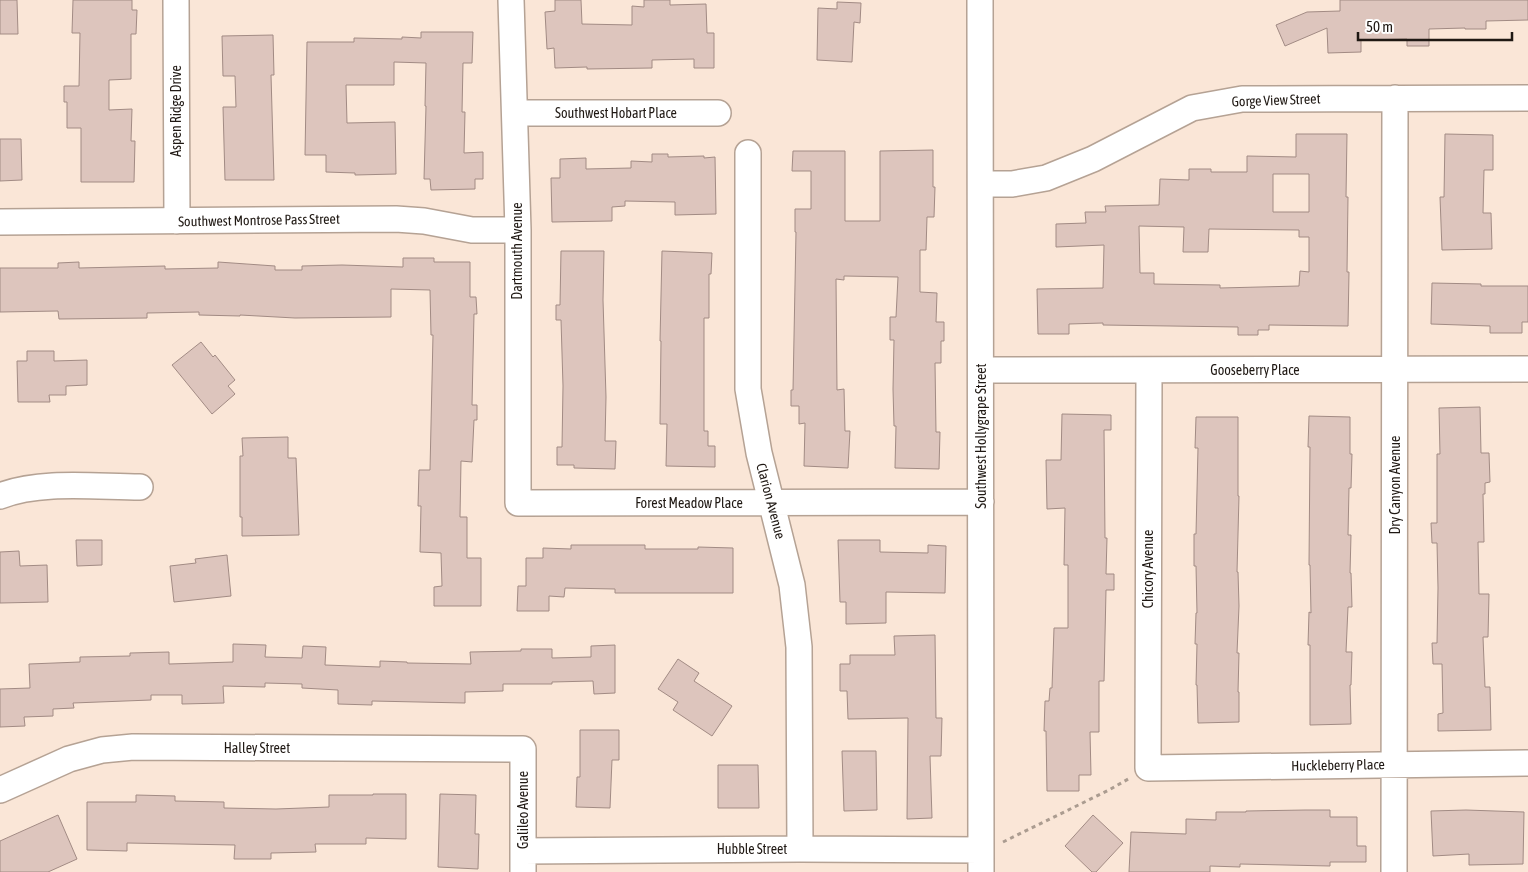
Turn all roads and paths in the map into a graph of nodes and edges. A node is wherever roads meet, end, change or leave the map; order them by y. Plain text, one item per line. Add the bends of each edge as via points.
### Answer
1 (176, 0) edge
2 (511, 0) edge
3 (980, 0) edge
4 (1395, 98) junction
5 (1528, 98) edge
6 (515, 113) junction
7 (718, 113) dead end
8 (748, 153) dead end
9 (981, 184) junction
10 (177, 221) junction
11 (0, 222) edge
12 (518, 230) junction
13 (1395, 369) junction
14 (1528, 369) edge
15 (981, 370) junction
16 (1149, 370) junction
17 (140, 487) dead end
18 (0, 496) edge
19 (981, 502) junction
20 (518, 503) joint
21 (772, 503) junction
22 (523, 749) joint
23 (1528, 763) edge
24 (1395, 764) junction
25 (1148, 768) junction
26 (0, 790) edge
27 (800, 849) junction
28 (523, 861) edge
29 (981, 861) edge
30 (1394, 872) edge

1 - 10 street, Aspen Ridge Drive
2 - 6 street, Dartmouth Avenue
3 - 9 street, Southwest Hollygrape Street
4 - 5 street, Gorge View Street
4 - 9 street, Gorge View Street via 1242,99 1192,108 1093,159 1046,178 1012,184
4 - 13 street, Dry Canyon Avenue
6 - 7 street, Southwest Hobart Place
6 - 12 street, Dartmouth Avenue
8 - 21 street, Clarion Avenue via 748,389
9 - 15 street, Southwest Hollygrape Street
10 - 11 street, Southwest Montrose Pass Street
10 - 12 street, Southwest Montrose Pass Street via 396,219 424,220 472,230
12 - 20 street, Dartmouth Avenue
13 - 14 street, Gooseberry Place
13 - 16 street, Gooseberry Place
13 - 24 street, Dry Canyon Avenue
15 - 16 street, Gooseberry Place
15 - 19 street, Southwest Hollygrape Street
16 - 25 street, Chicory Avenue
17 - 18 street via 52,486
19 - 21 street, Forest Meadow Place
19 - 29 street, Southwest Hollygrape Street
20 - 21 street, Forest Meadow Place
21 - 27 street, Clarion Avenue via 792,584 799,647
22 - 26 street, Halley Street via 133,747 102,750 69,759
22 - 28 street, Galileo Avenue
23 - 24 street, Huckleberry Place
24 - 25 street, Huckleberry Place
24 - 30 street, Dry Canyon Avenue
25 - 29 path via 1010,840
27 - 28 street, Hubble Street
27 - 29 street, Hubble Street

